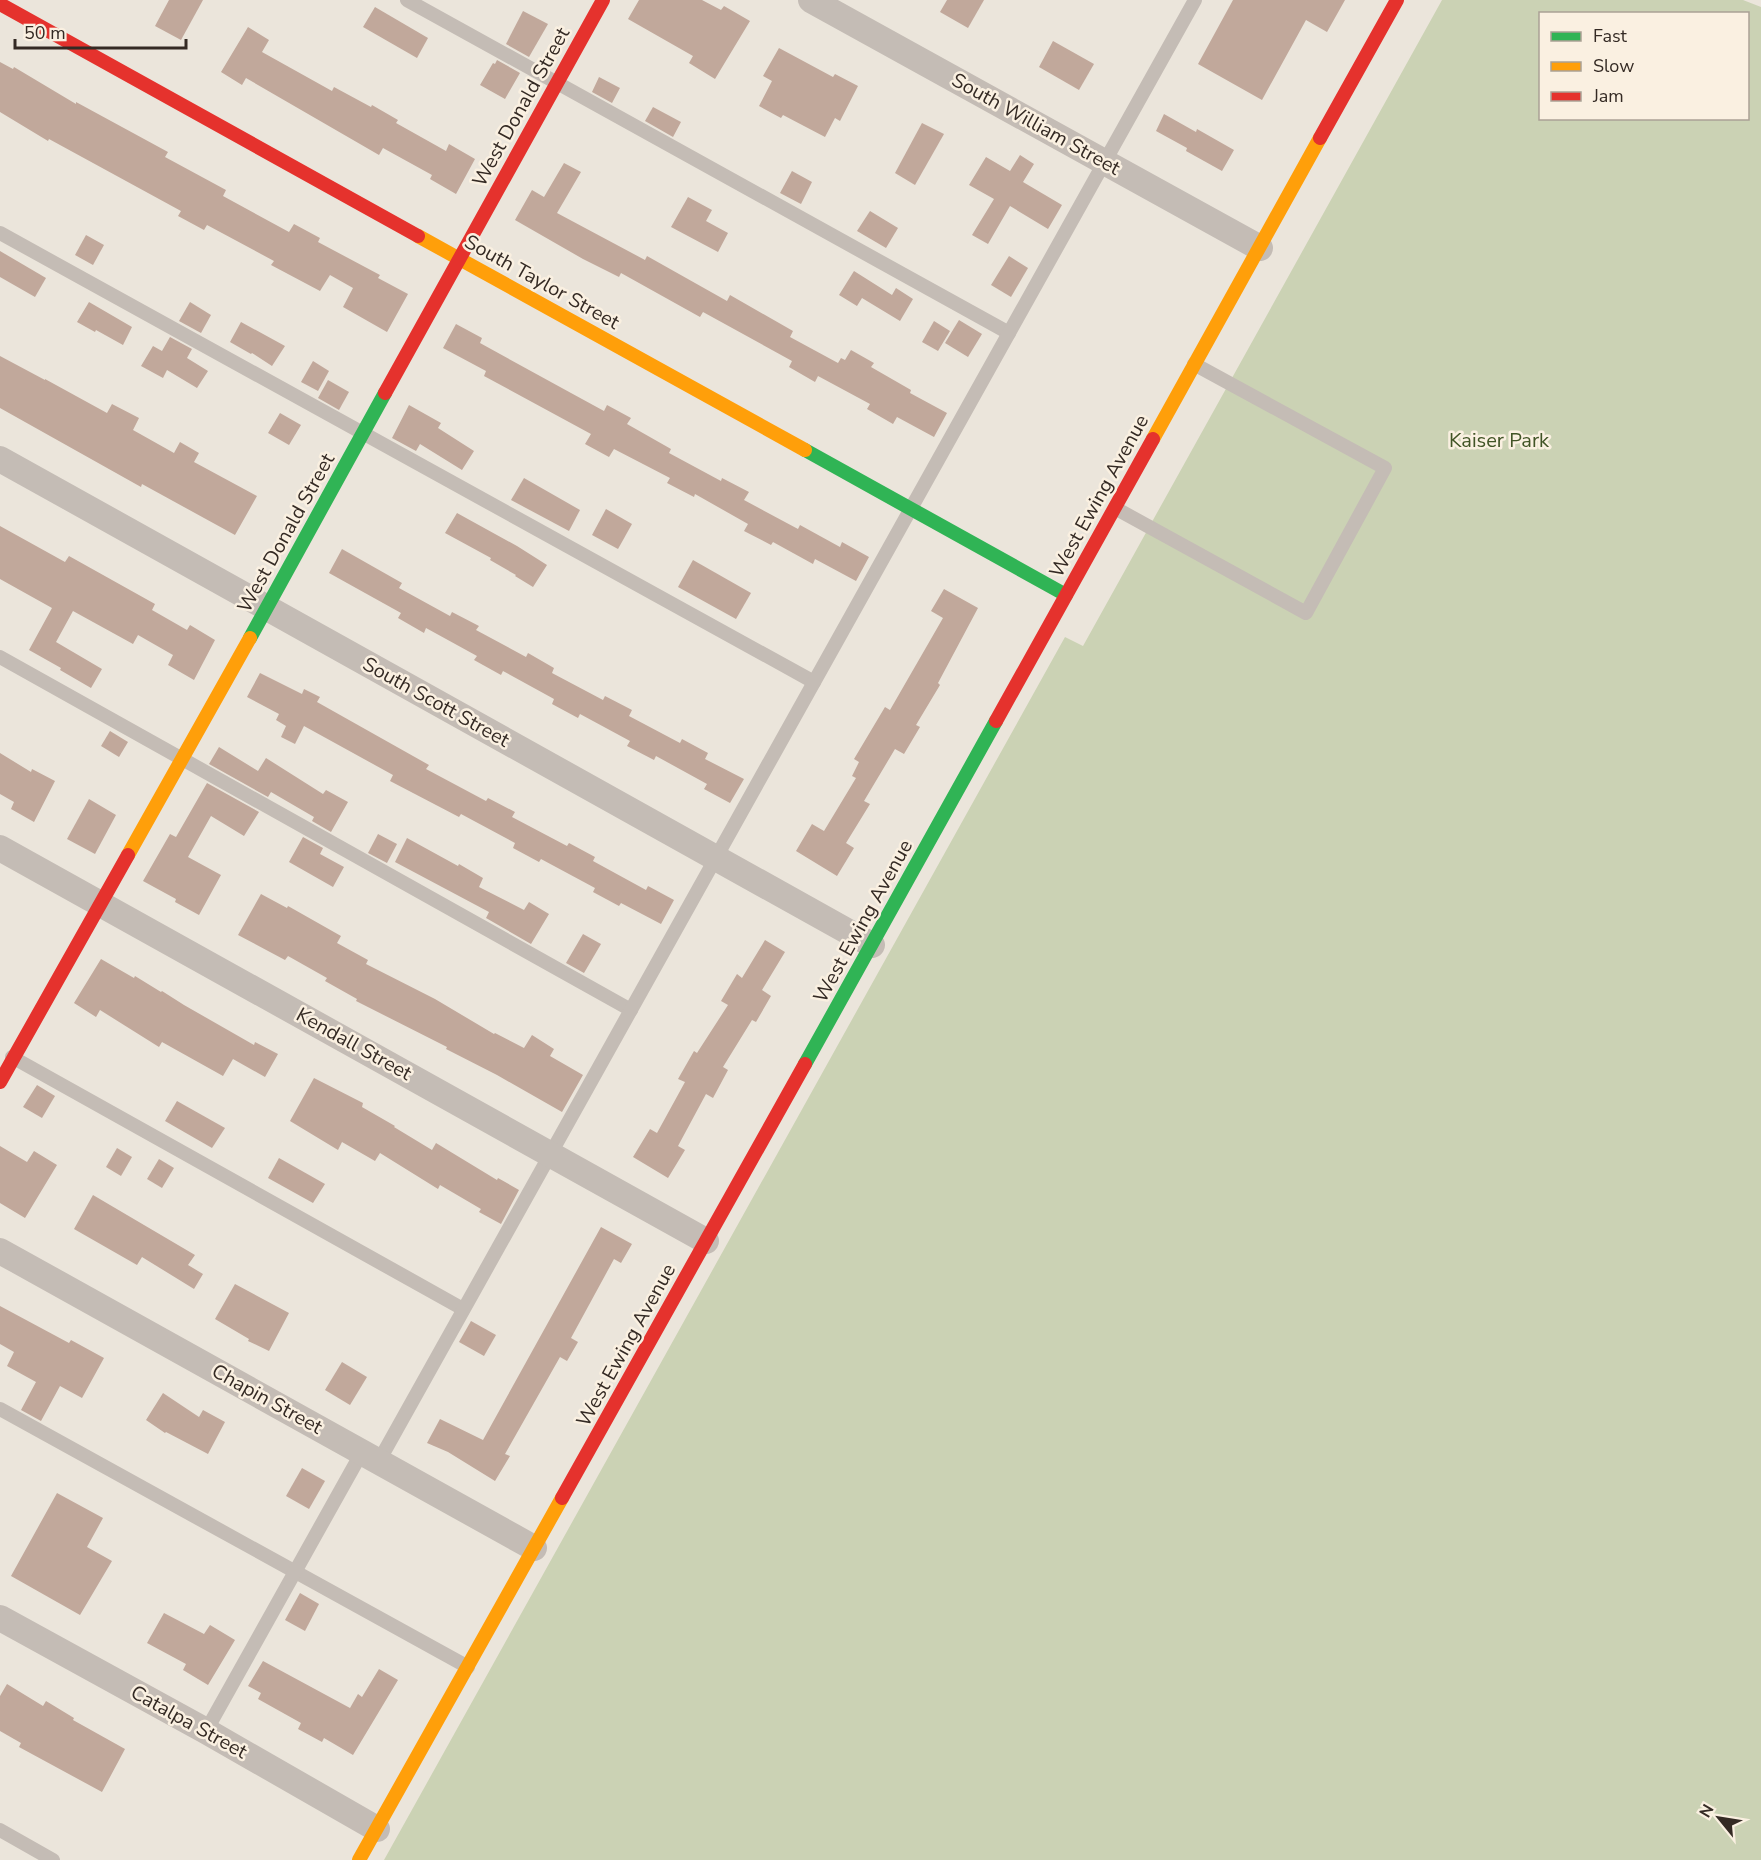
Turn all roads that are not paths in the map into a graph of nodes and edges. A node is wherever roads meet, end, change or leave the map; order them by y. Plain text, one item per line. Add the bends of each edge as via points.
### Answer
1 (407, 0) edge
2 (603, 0) edge
3 (811, 0) edge
4 (1196, 0) edge
5 (1397, 0) edge
6 (1, 3) edge
7 (557, 83) junction
8 (1105, 162) junction
9 (0, 233) edge
10 (1260, 248) junction
11 (459, 259) junction
12 (1009, 333) junction
13 (1194, 364) junction
14 (363, 435) junction
15 (0, 459) edge
16 (1114, 508) junction
17 (911, 509) junction
18 (1066, 595) junction
19 (267, 607) junction
20 (0, 657) edge
21 (814, 682) junction
22 (181, 759) junction
23 (0, 848) edge
24 (716, 857) junction
25 (100, 903) junction
26 (872, 945) junction
27 (631, 1010) junction
28 (0, 1051) edge
29 (14, 1058) junction
30 (0, 1082) edge
31 (551, 1153) junction
32 (706, 1241) junction
33 (0, 1251) edge
34 (463, 1309) junction
35 (0, 1409) edge
36 (371, 1456) junction
37 (534, 1548) junction
38 (294, 1572) junction
39 (0, 1618) edge
40 (468, 1667) junction
41 (206, 1731) junction
42 (377, 1828) junction
43 (0, 1830) edge
44 (53, 1860) edge
45 (359, 1860) edge

1 - 7 lane
2 - 7 street, West Donald Street
3 - 8 street, South William Street
4 - 8 lane
5 - 10 street, West Ewing Avenue
6 - 11 street, South Taylor Street
7 - 11 street, West Donald Street
7 - 12 lane
8 - 10 street, South William Street
8 - 12 lane
9 - 14 lane
10 - 13 street, West Ewing Avenue
11 - 14 street, West Donald Street
11 - 17 street, South Taylor Street
12 - 17 lane
13 - 16 street, West Ewing Avenue
13 - 16 lane via 1385,468 1306,613
14 - 19 street, West Donald Street
14 - 21 lane
15 - 19 street, South Scott Street
16 - 18 street, West Ewing Avenue
17 - 18 street, South Taylor Street
17 - 21 lane
18 - 26 street, West Ewing Avenue
19 - 22 street, West Donald Street
19 - 24 street, South Scott Street
20 - 22 lane
21 - 24 lane
22 - 25 street, West Donald Street
22 - 27 lane
23 - 25 street, Kendall Street
24 - 26 street, South Scott Street
24 - 27 lane
25 - 29 street, West Donald Street
25 - 31 street, Kendall Street
26 - 32 street, West Ewing Avenue
27 - 31 lane
28 - 29 lane
29 - 30 street, West Donald Street
29 - 34 lane
31 - 32 street, Kendall Street
31 - 34 lane
32 - 37 street, West Ewing Avenue
33 - 36 street, Chapin Street
34 - 36 lane
35 - 38 lane
36 - 37 street, Chapin Street
36 - 38 lane
37 - 40 street, West Ewing Avenue
38 - 40 lane
38 - 41 lane
39 - 41 street, Catalpa Street
40 - 42 street, West Ewing Avenue
41 - 42 street, Catalpa Street
42 - 45 street, West Ewing Avenue
43 - 44 lane

